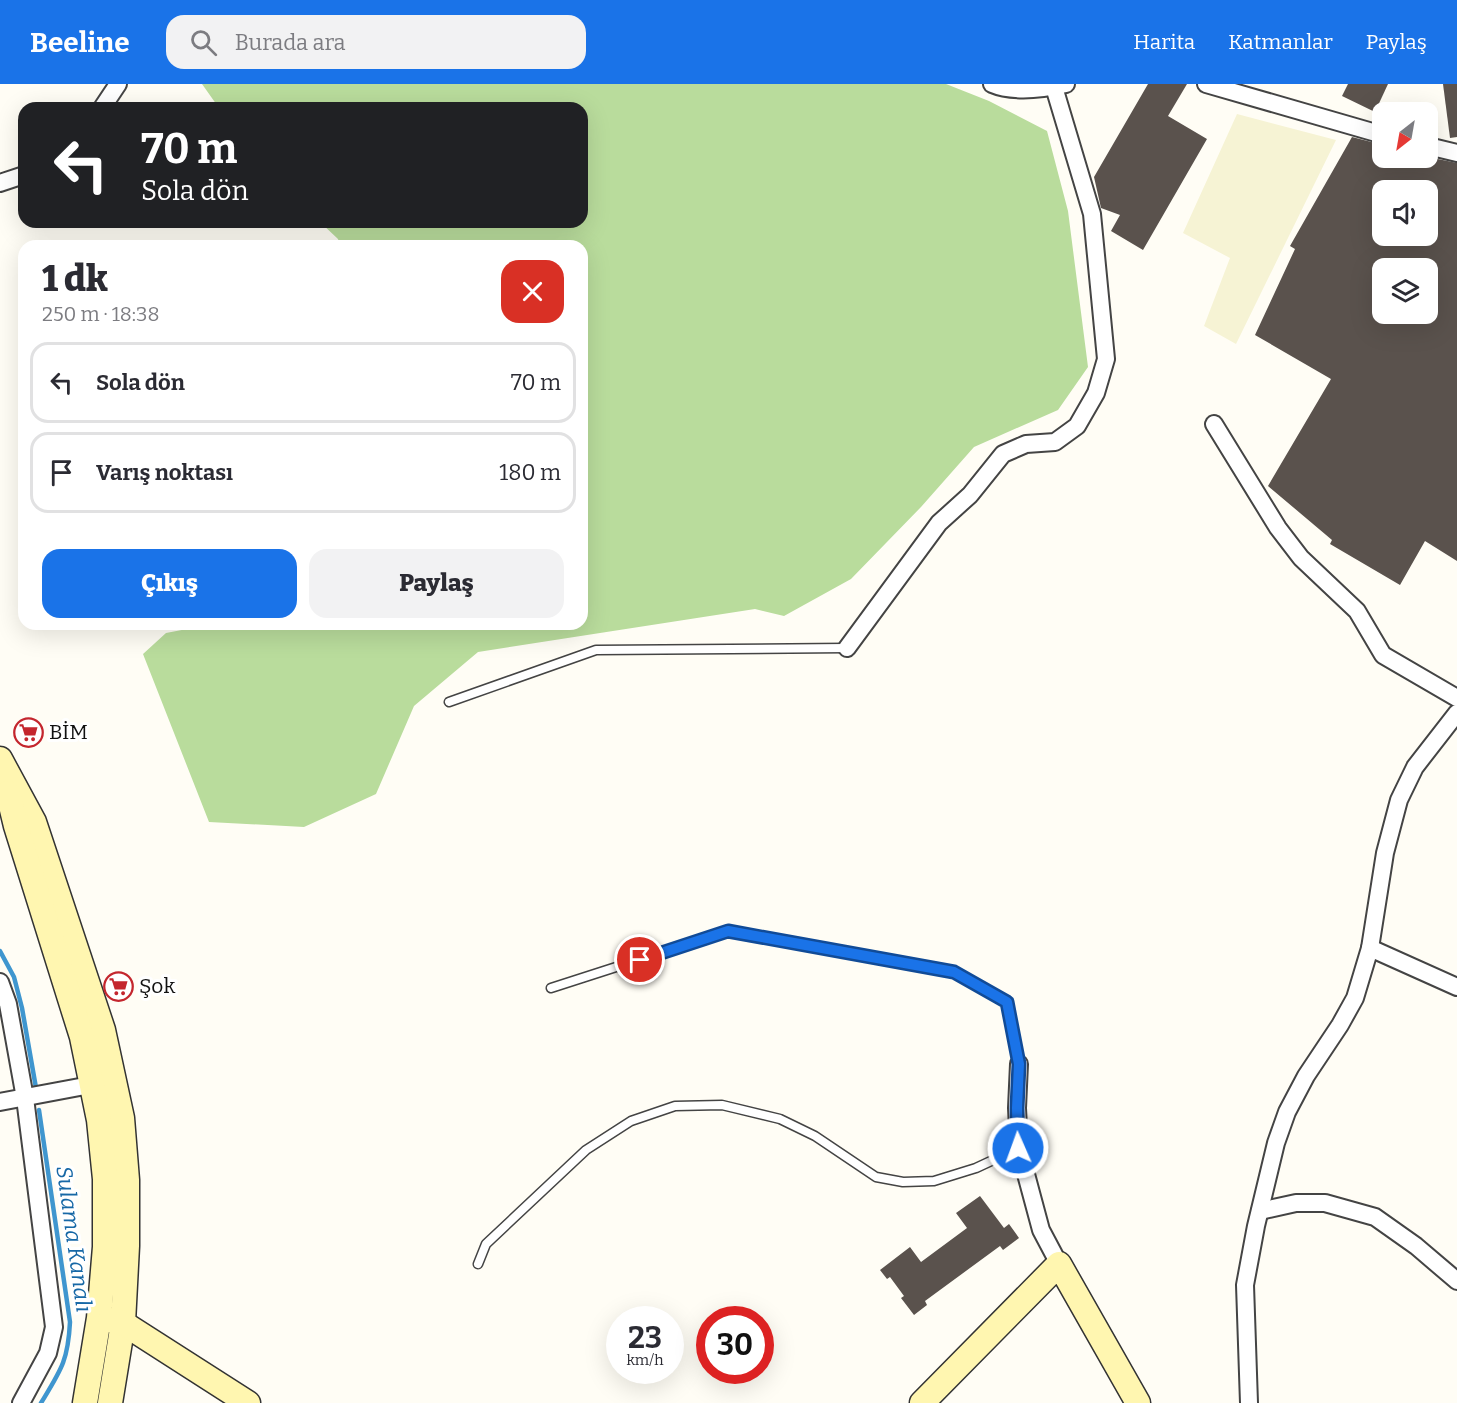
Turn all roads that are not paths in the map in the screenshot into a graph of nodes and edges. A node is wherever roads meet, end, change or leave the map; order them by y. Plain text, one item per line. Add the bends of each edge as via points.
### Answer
1 (118, 84) edge
2 (992, 84) edge
3 (1206, 84) edge
4 (1060, 85) edge
5 (106, 102) edge
6 (1372, 132) edge
7 (1438, 148) edge
8 (1457, 153) edge
9 (18, 177) edge
10 (0, 183) edge
11 (1214, 424) dead end
12 (847, 648) joint
13 (1457, 698) edge
14 (449, 702) dead end
15 (1457, 713) edge
16 (0, 760) edge
17 (1370, 948) junction
18 (0, 982) edge
19 (1457, 987) edge
20 (551, 988) dead end
21 (1019, 1064) joint
22 (103, 1083) junction
23 (25, 1098) junction
24 (0, 1102) edge
25 (1018, 1148) junction
26 (1260, 1211) junction
27 (478, 1264) dead end
28 (1059, 1264) junction
29 (1457, 1281) edge
30 (99, 1318) junction
31 (123, 1323) junction
32 (21, 1403) edge
33 (85, 1403) edge
34 (110, 1403) edge
35 (248, 1403) edge
36 (922, 1403) edge
37 (1138, 1403) edge
38 (1249, 1403) edge

1 - 5 street
2 - 4 street via 1004,89
3 - 6 street
4 - 12 street via 1092,214 1106,359 1096,393 1077,426 1055,442 1026,444 1003,454 970,495 939,523
7 - 8 street
9 - 10 street
11 - 13 street via 1278,528 1301,558 1357,611 1383,655
12 - 14 lane via 596,650
15 - 17 street via 1415,767 1399,800 1385,853
16 - 22 main road via 34,822 103,1030
17 - 19 street
17 - 26 street via 1355,998 1287,1112
18 - 23 street via 8,1004
20 - 21 lane via 728,931 954,972 1007,1002
21 - 25 street
22 - 23 street
22 - 30 main road via 99,1120 105,1179 105,1247
22 - 31 main road via 122,1118 127,1180
23 - 24 street
23 - 32 street via 54,1327 48,1353
25 - 27 lane via 966,1172 934,1181 903,1182 876,1177 815,1136 780,1119 722,1105 675,1106 631,1121 586,1150 486,1244
25 - 28 street via 1041,1230
26 - 29 street via 1296,1203 1325,1203 1375,1216
26 - 38 street via 1245,1285
28 - 36 main road
28 - 37 main road
30 - 31 main road
30 - 33 main road
31 - 34 main road
31 - 35 main road

